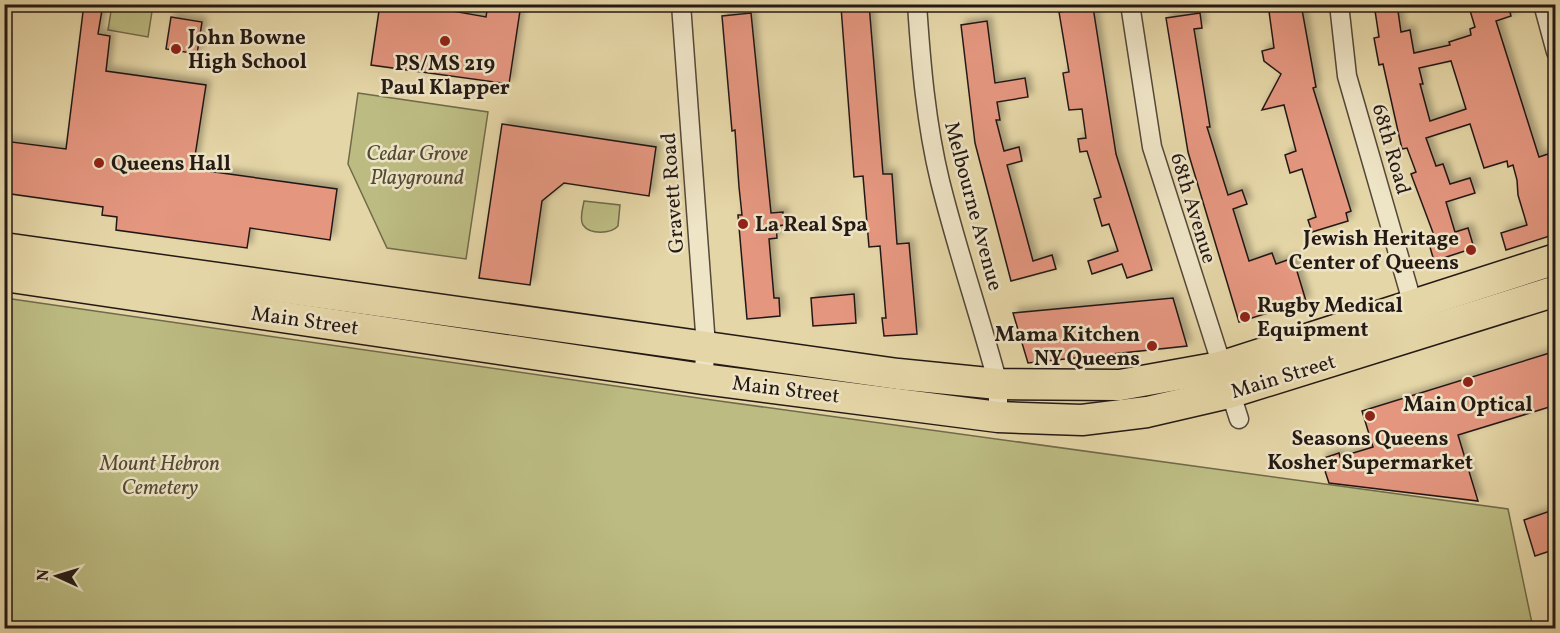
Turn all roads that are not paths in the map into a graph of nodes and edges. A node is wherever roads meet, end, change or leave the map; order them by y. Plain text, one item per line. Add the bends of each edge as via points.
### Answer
1 (681, 4) edge
2 (917, 4) edge
3 (1130, 4) edge
4 (1339, 4) edge
5 (1543, 4) edge
6 (1556, 52) edge
7 (4, 248) edge
8 (1556, 259) edge
9 (4, 276) edge
10 (1556, 291) edge
11 (1413, 304) junction
12 (706, 346) junction
13 (703, 379) junction
14 (998, 384) junction
15 (1229, 393) junction
16 (998, 417) junction

1 - 12 street, Gravett Road
2 - 14 street, Melbourne Avenue via 921,75 936,161
3 - 15 street, 68th Avenue via 1152,147
4 - 11 street, 68th Road via 1347,76
5 - 6 street
7 - 12 main road, Main Street
8 - 11 main road, Main Street
9 - 13 main road, Main Street
10 - 15 main road, Main Street
11 - 15 main road, Main Street
12 - 13 street, Gravett Road
12 - 14 main road, Main Street
13 - 16 main road, Main Street
14 - 15 main road, Main Street via 1120,385
14 - 16 street, Melbourne Avenue
15 - 16 main road, Main Street via 1103,419

